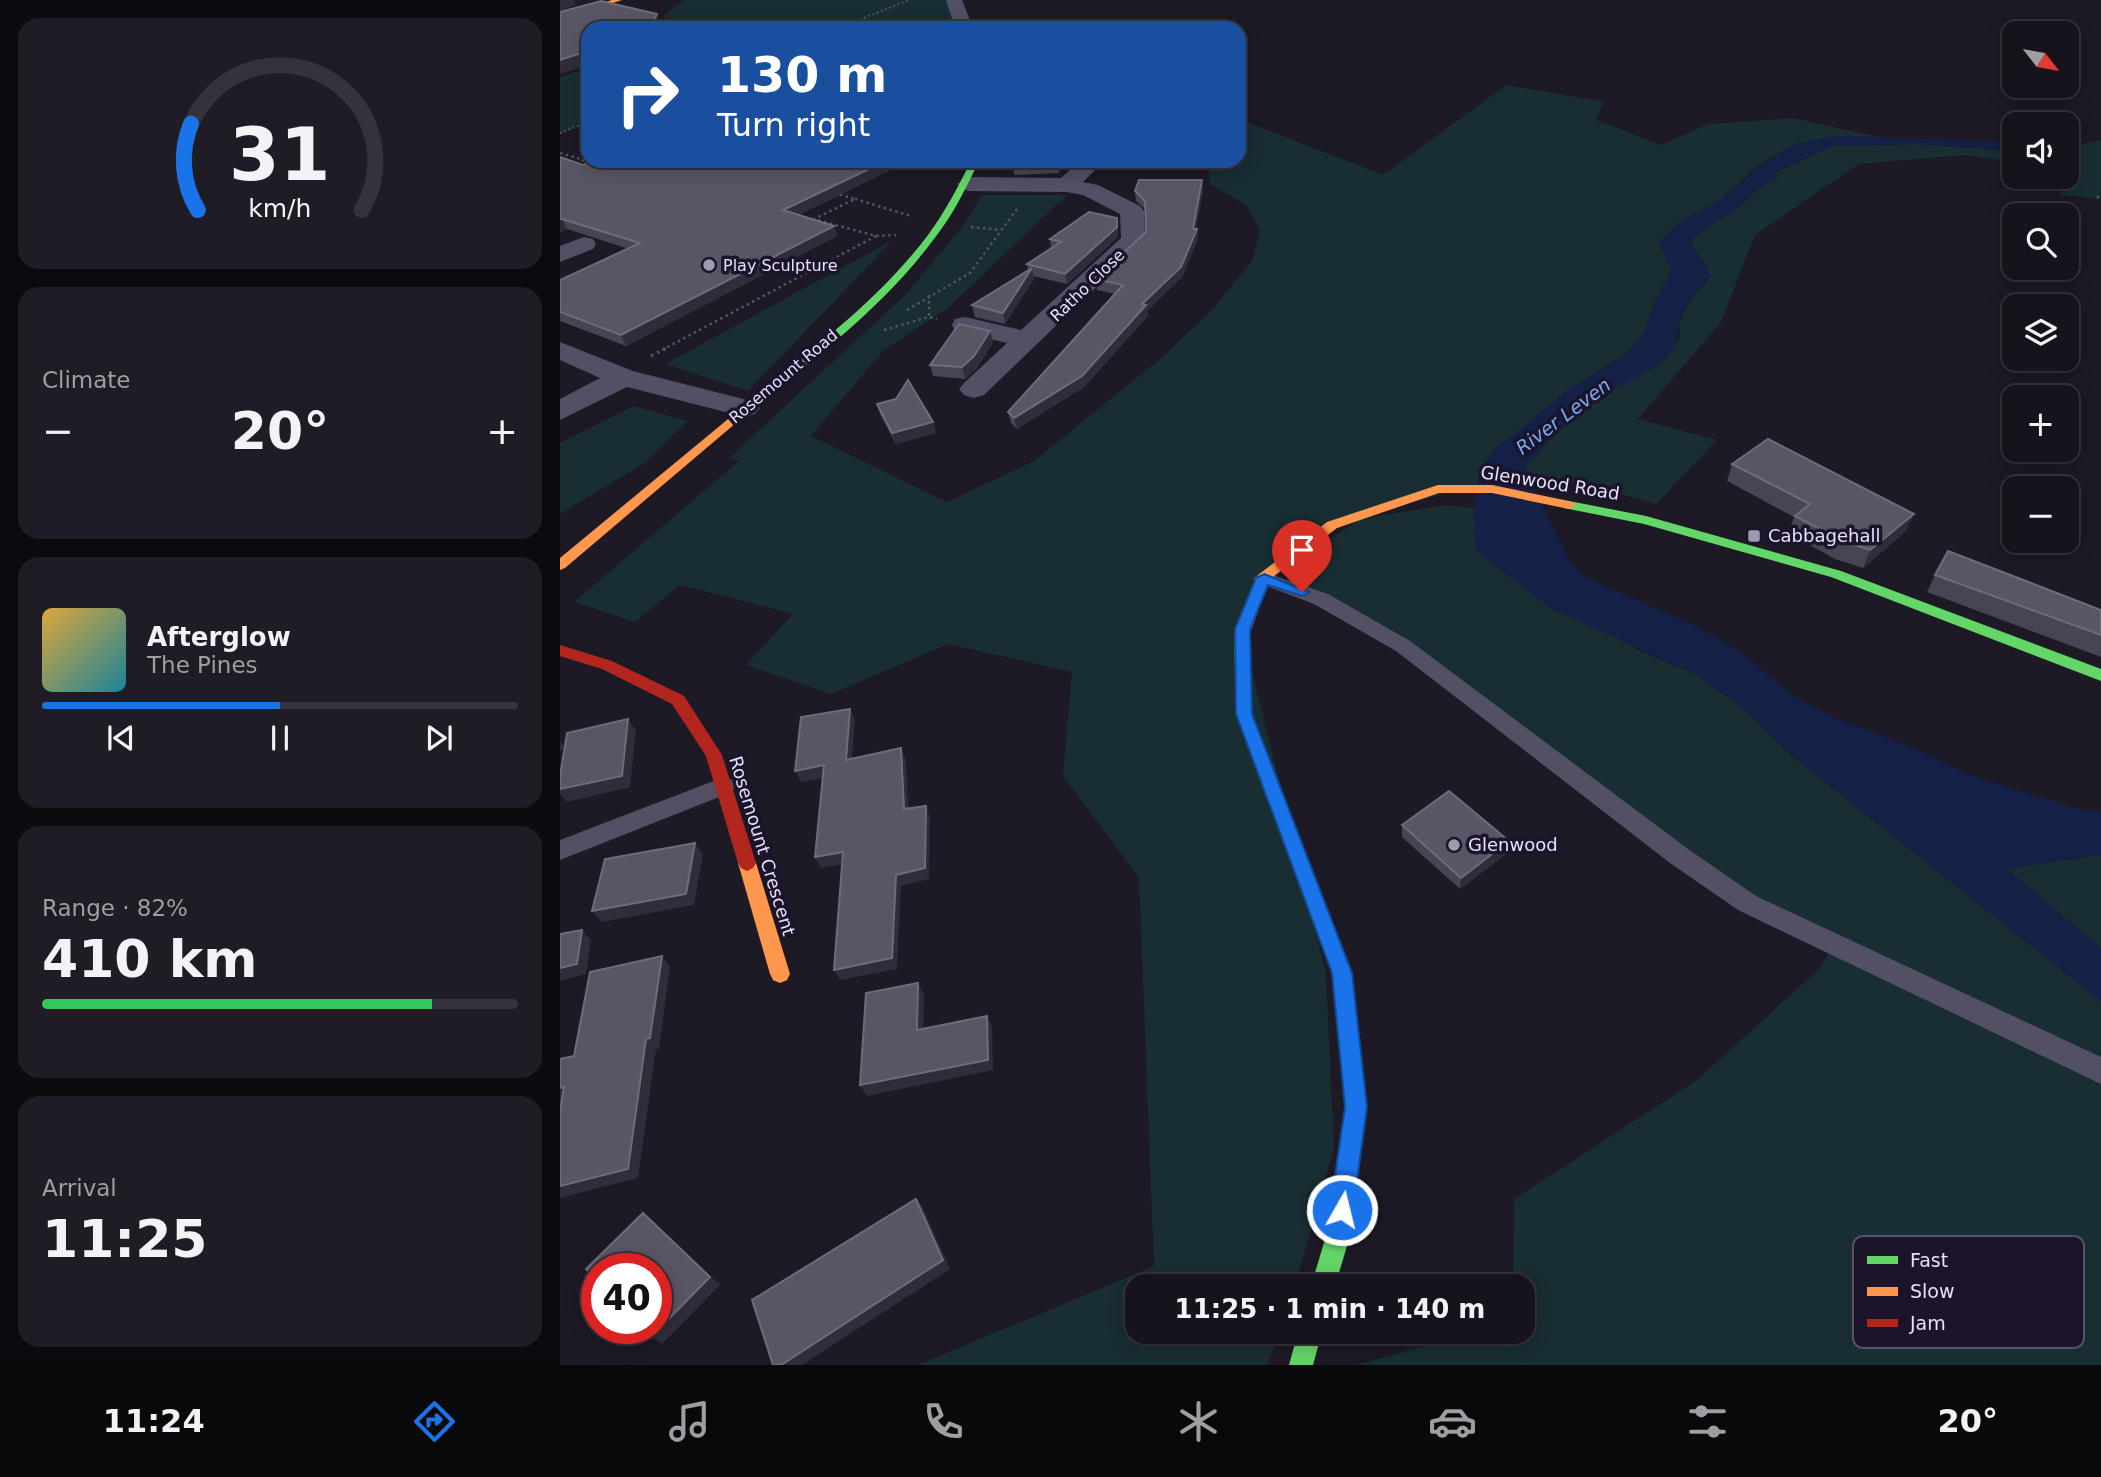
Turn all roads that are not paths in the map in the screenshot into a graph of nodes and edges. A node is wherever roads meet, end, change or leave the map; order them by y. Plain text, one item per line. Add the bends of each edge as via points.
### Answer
1 (619, 0) edge
2 (954, 0) edge
3 (563, 15) edge
4 (962, 21) edge
5 (973, 168) edge
6 (1085, 168) edge
7 (968, 184) junction
8 (1067, 185) junction
9 (584, 244) edge
10 (560, 255) edge
11 (965, 325) edge
12 (1028, 340) junction
13 (560, 350) edge
14 (620, 375) junction
15 (974, 389) dead end
16 (745, 408) junction
17 (560, 411) edge
18 (560, 565) edge
19 (1264, 578) junction
20 (560, 650) edge
21 (2101, 676) edge
22 (724, 786) junction
23 (560, 850) edge
24 (780, 974) dead end
25 (2101, 1071) edge
26 (1327, 1274) edge
27 (1307, 1344) edge
28 (1301, 1365) edge

1 - 3 street
2 - 4 street
5 - 7 street, Rosemount Road
6 - 8 street
7 - 8 street, Ratho Close
7 - 16 street, Rosemount Road via 935,233 882,293
8 - 12 street, Ratho Close via 1090,190 1132,211 1133,240
9 - 10 street
11 - 12 street
12 - 15 street, Ratho Close
13 - 14 street
14 - 16 street
14 - 17 street
16 - 18 street, Rosemount Road
19 - 21 street, Glenwood Road via 1332,525 1438,489 1492,489 1646,520 1836,574
19 - 25 lane via 1321,599 1403,646 1746,903
19 - 26 street, Glenwood Road via 1242,629 1244,714 1342,973 1356,1107 1338,1236
20 - 22 street, Rosemount Crescent via 607,664 678,700 714,755
22 - 23 lane
22 - 24 street, Rosemount Crescent
27 - 28 street

